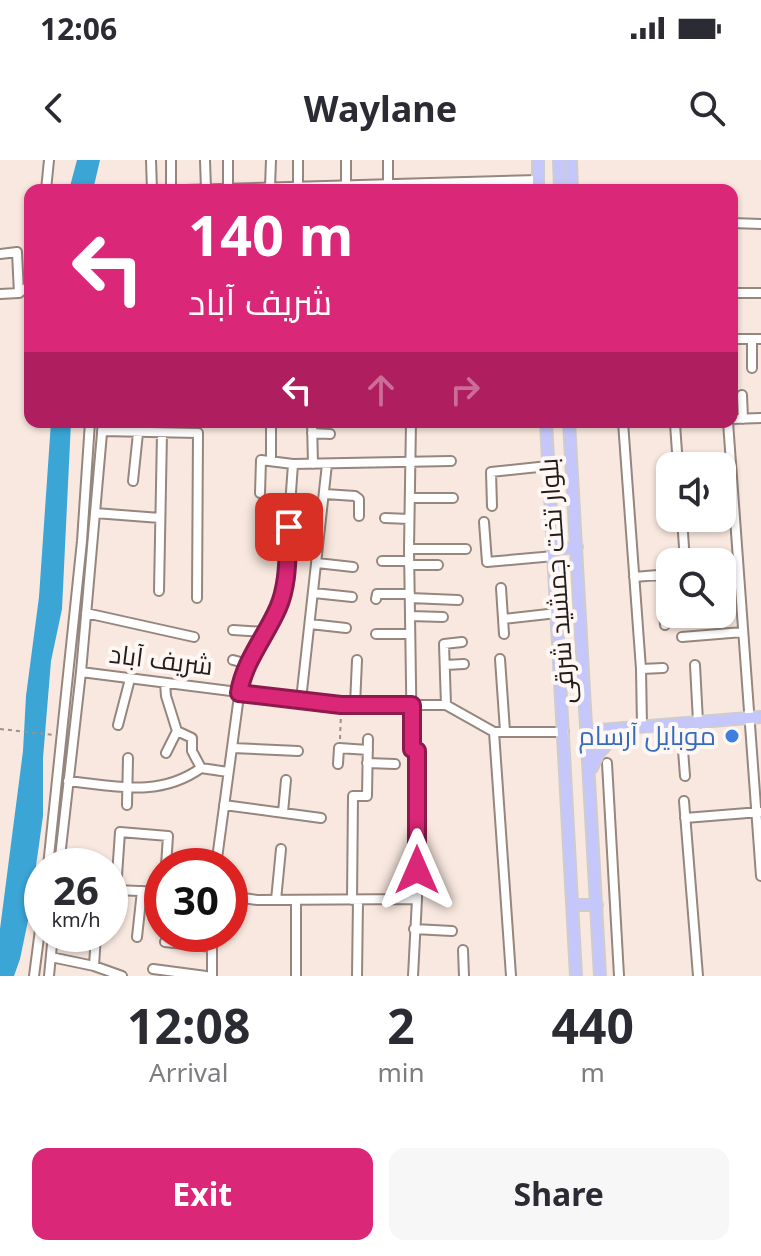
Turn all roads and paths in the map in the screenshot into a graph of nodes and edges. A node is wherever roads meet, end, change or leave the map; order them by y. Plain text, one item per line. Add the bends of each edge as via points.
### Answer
1 (49, 160) edge
2 (151, 160) edge
3 (171, 160) edge
4 (205, 160) edge
5 (228, 160) edge
6 (271, 160) edge
7 (298, 160) edge
8 (346, 160) edge
9 (388, 160) edge
10 (538, 160) edge
11 (559, 160) edge
12 (571, 160) edge
13 (388, 183) junction
14 (47, 184) edge
15 (152, 184) edge
16 (171, 184) edge
17 (206, 184) edge
18 (228, 184) edge
19 (270, 184) edge
20 (298, 184) edge
21 (346, 184) joint
22 (463, 184) edge
23 (538, 184) edge
24 (560, 184) edge
25 (572, 184) edge
26 (738, 223) edge
27 (761, 224) edge
28 (0, 254) edge
29 (24, 289) edge
30 (19, 293) junction
31 (738, 293) edge
32 (761, 293) edge
33 (0, 294) edge
34 (756, 339) edge
35 (752, 368) dead end
36 (742, 395) dead end
37 (761, 418) edge
38 (743, 419) junction
39 (738, 420) edge
40 (90, 428) edge
41 (102, 428) edge
42 (112, 428) edge
43 (180, 428) edge
44 (270, 428) edge
45 (312, 428) edge
46 (411, 428) edge
47 (546, 428) edge
48 (569, 428) edge
49 (623, 428) edge
50 (675, 428) edge
51 (730, 428) edge
52 (138, 433) junction
53 (162, 433) junction
54 (180, 433) junction
55 (312, 433) junction
56 (330, 434) dead end
57 (677, 452) edge
58 (266, 460) junction
59 (451, 461) dead end
60 (409, 462) junction
61 (293, 464) junction
62 (313, 464) junction
63 (327, 464) junction
64 (548, 466) junction
65 (133, 481) dead end
66 (260, 493) dead end
67 (325, 494) junction
68 (410, 498) junction
69 (453, 498) dead end
70 (492, 506) dead end
71 (95, 513) junction
72 (359, 516) dead end
73 (160, 518) junction
74 (385, 518) dead end
75 (409, 519) junction
76 (484, 522) dead end
77 (577, 547) junction
78 (409, 549) junction
79 (466, 549) dead end
80 (554, 552) junction
81 (382, 561) dead end
82 (317, 563) junction
83 (409, 563) junction
84 (438, 565) dead end
85 (353, 567) dead end
86 (738, 569) joint
87 (656, 576) edge
88 (634, 577) junction
89 (501, 588) dead end
90 (159, 591) dead end
91 (314, 593) junction
92 (410, 596) junction
93 (352, 597) dead end
94 (197, 598) dead end
95 (376, 599) dead end
96 (458, 600) dead end
97 (86, 613) junction
98 (557, 613) junction
99 (410, 616) junction
100 (443, 617) dead end
101 (503, 619) junction
102 (310, 624) junction
103 (346, 628) dead end
104 (233, 630) dead end
105 (266, 632) junction
106 (743, 632) junction
107 (376, 634) dead end
108 (410, 634) junction
109 (504, 634) dead end
110 (194, 637) dead end
111 (682, 637) dead end
112 (462, 642) dead end
113 (500, 659) dead end
114 (233, 660) dead end
115 (357, 660) dead end
116 (248, 664) junction
117 (464, 664) dead end
118 (445, 665) junction
119 (695, 665) dead end
120 (663, 668) dead end
121 (641, 669) junction
122 (81, 672) junction
123 (130, 679) junction
124 (165, 683) junction
125 (239, 693) junction
126 (301, 700) junction
127 (341, 705) junction
128 (355, 705) junction
129 (412, 705) junction
130 (446, 705) junction
131 (761, 717) edge
132 (748, 718) junction
133 (698, 722) junction
134 (681, 724) junction
135 (118, 725) dead end
136 (642, 726) junction
137 (622, 728) junction
138 (0, 729) edge
139 (177, 731) junction
140 (505, 731) junction
141 (588, 731) junction
142 (494, 732) junction
143 (564, 732) junction
144 (59, 736) dead end
145 (368, 739) dead end
146 (232, 748) junction
147 (339, 748) junction
148 (368, 750) junction
149 (298, 751) dead end
150 (166, 753) dead end
151 (128, 758) dead end
152 (367, 763) junction
153 (607, 763) dead end
154 (338, 764) dead end
155 (395, 764) dead end
156 (201, 768) junction
157 (228, 772) junction
158 (590, 773) junction
159 (685, 776) dead end
160 (286, 780) dead end
161 (68, 781) junction
162 (126, 787) junction
163 (684, 801) dead end
164 (127, 805) dead end
165 (224, 805) junction
166 (283, 812) junction
167 (759, 812) edge
168 (321, 818) dead end
169 (685, 818) junction
170 (50, 848) edge
171 (61, 848) edge
172 (167, 848) edge
173 (218, 848) edge
174 (281, 849) dead end
175 (760, 860) edge
176 (761, 876) edge
177 (142, 891) joint
178 (248, 898) edge
179 (417, 899) junction
180 (276, 900) junction
181 (296, 900) junction
182 (355, 900) junction
183 (573, 905) junction
184 (597, 905) junction
185 (414, 929) junction
186 (452, 931) dead end
187 (137, 937) dead end
188 (463, 950) dead end
189 (37, 952) edge
190 (51, 952) edge
191 (95, 952) edge
192 (212, 952) edge
193 (51, 957) junction
194 (94, 966) junction
195 (153, 969) dead end
196 (34, 976) edge
197 (49, 976) edge
198 (122, 976) edge
199 (206, 976) edge
200 (212, 976) edge
201 (296, 976) edge
202 (357, 976) edge
203 (413, 976) edge
204 (464, 976) edge
205 (511, 976) edge
206 (576, 976) edge
207 (600, 976) edge
208 (619, 976) edge
209 (698, 976) edge

1 - 14 street
2 - 15 street
3 - 16 street
4 - 17 street
5 - 18 street
6 - 19 street
7 - 20 street
8 - 21 street
9 - 13 street
10 - 23 main road
11 - 24 main road
12 - 25 main road
13 - 21 street
13 - 22 street
26 - 27 street
28 - 30 street via 17,252
29 - 30 street
30 - 33 street
31 - 32 street
34 - 35 street
36 - 38 street
37 - 38 street
38 - 39 street
40 - 170 street
41 - 71 street
42 - 52 street
43 - 54 street
44 - 58 street
45 - 55 street
46 - 60 street
47 - 64 main road, بلوار تخت جمشید شرقی
48 - 77 main road, بلوار تخت جمشید شرقی
49 - 88 street
50 - 57 street
51 - 86 street
52 - 53 street
52 - 65 street
53 - 54 street
53 - 73 street
54 - 94 street via 198,433
55 - 56 street
55 - 62 street
58 - 61 street
58 - 66 street
59 - 60 street
60 - 63 street
60 - 68 street
61 - 62 street
61 - 105 street via 284,590
62 - 63 street
63 - 67 street
64 - 70 street via 491,472
64 - 80 main road, بلوار تخت جمشید شرقی
67 - 72 street via 355,496
67 - 82 street
68 - 69 street
68 - 75 street
71 - 73 street
71 - 97 street
73 - 90 street
74 - 75 street
75 - 78 street
76 - 80 street via 487,562
77 - 80 main road
77 - 141 main road, بلوار تخت جمشید شرقی
78 - 79 street
78 - 83 street
80 - 98 main road, بلوار تخت جمشید شرقی
81 - 83 street
82 - 85 street
82 - 91 street
83 - 84 street
83 - 92 street
86 - 106 street
87 - 88 street
88 - 121 street
89 - 101 street
91 - 93 street
91 - 102 street
92 - 95 street via 377,594
92 - 96 street
92 - 99 street
97 - 110 street
97 - 122 street
98 - 101 street
98 - 143 main road, بلوار تخت جمشید شرقی
99 - 100 street
99 - 108 street
101 - 109 street
102 - 103 street
102 - 126 street
104 - 105 street
105 - 116 street
106 - 111 street
106 - 132 street
107 - 108 street
108 - 129 street
112 - 118 street via 444,644
113 - 140 street
114 - 116 street
115 - 128 street
116 - 125 street
117 - 118 street
118 - 130 street
119 - 133 street
120 - 121 street
121 - 136 street
122 - 123 street, شریف آباد
122 - 161 street
123 - 124 street, شریف آباد
123 - 135 street
124 - 125 street, شریف آباد
124 - 139 street
125 - 126 street, شریف آباد
125 - 146 street
126 - 127 street, شریف آباد
127 - 128 street, شریف آباد
127 - 147 path
128 - 129 street, شریف آباد
129 - 130 street, شریف آباد
129 - 179 street
130 - 142 street, شریف آباد
131 - 132 main road
132 - 133 main road
132 - 167 street
133 - 134 main road
134 - 136 main road
134 - 159 street
136 - 137 main road
137 - 141 main road
137 - 158 main road via 598,754
138 - 144 path
139 - 150 street
139 - 156 street via 192,738
140 - 142 street
140 - 143 street
141 - 158 main road, بلوار تخت جمشید شرقی
142 - 205 street
143 - 183 main road, بلوار تخت جمشید شرقی
145 - 148 street
146 - 149 street
146 - 157 street
147 - 148 street
147 - 154 street
148 - 152 street
151 - 162 street
152 - 155 street
152 - 182 street via 367,796 353,796
153 - 208 street
156 - 157 street
156 - 162 street via 183,781 155,788
157 - 165 street
158 - 184 main road, بلوار تخت جمشید شرقی
160 - 166 street
161 - 162 street
161 - 171 street
162 - 164 street
163 - 169 street
165 - 166 street
165 - 173 street
166 - 168 street
167 - 169 street
167 - 175 street
169 - 209 street
172 - 177 street via 168,836 120,832 116,890
174 - 180 street
175 - 176 street
177 - 187 street
178 - 180 street
179 - 182 street
179 - 185 street
180 - 181 street
181 - 182 street
181 - 201 street
182 - 202 street
183 - 184 main road
183 - 206 main road, بلوار تخت جمشید شرقی
184 - 207 main road, بلوار تخت جمشید شرقی
185 - 186 street
185 - 203 street
188 - 204 street
189 - 196 street
190 - 193 street
191 - 194 street
192 - 200 street
193 - 194 street
193 - 197 street
194 - 198 street
195 - 199 street

